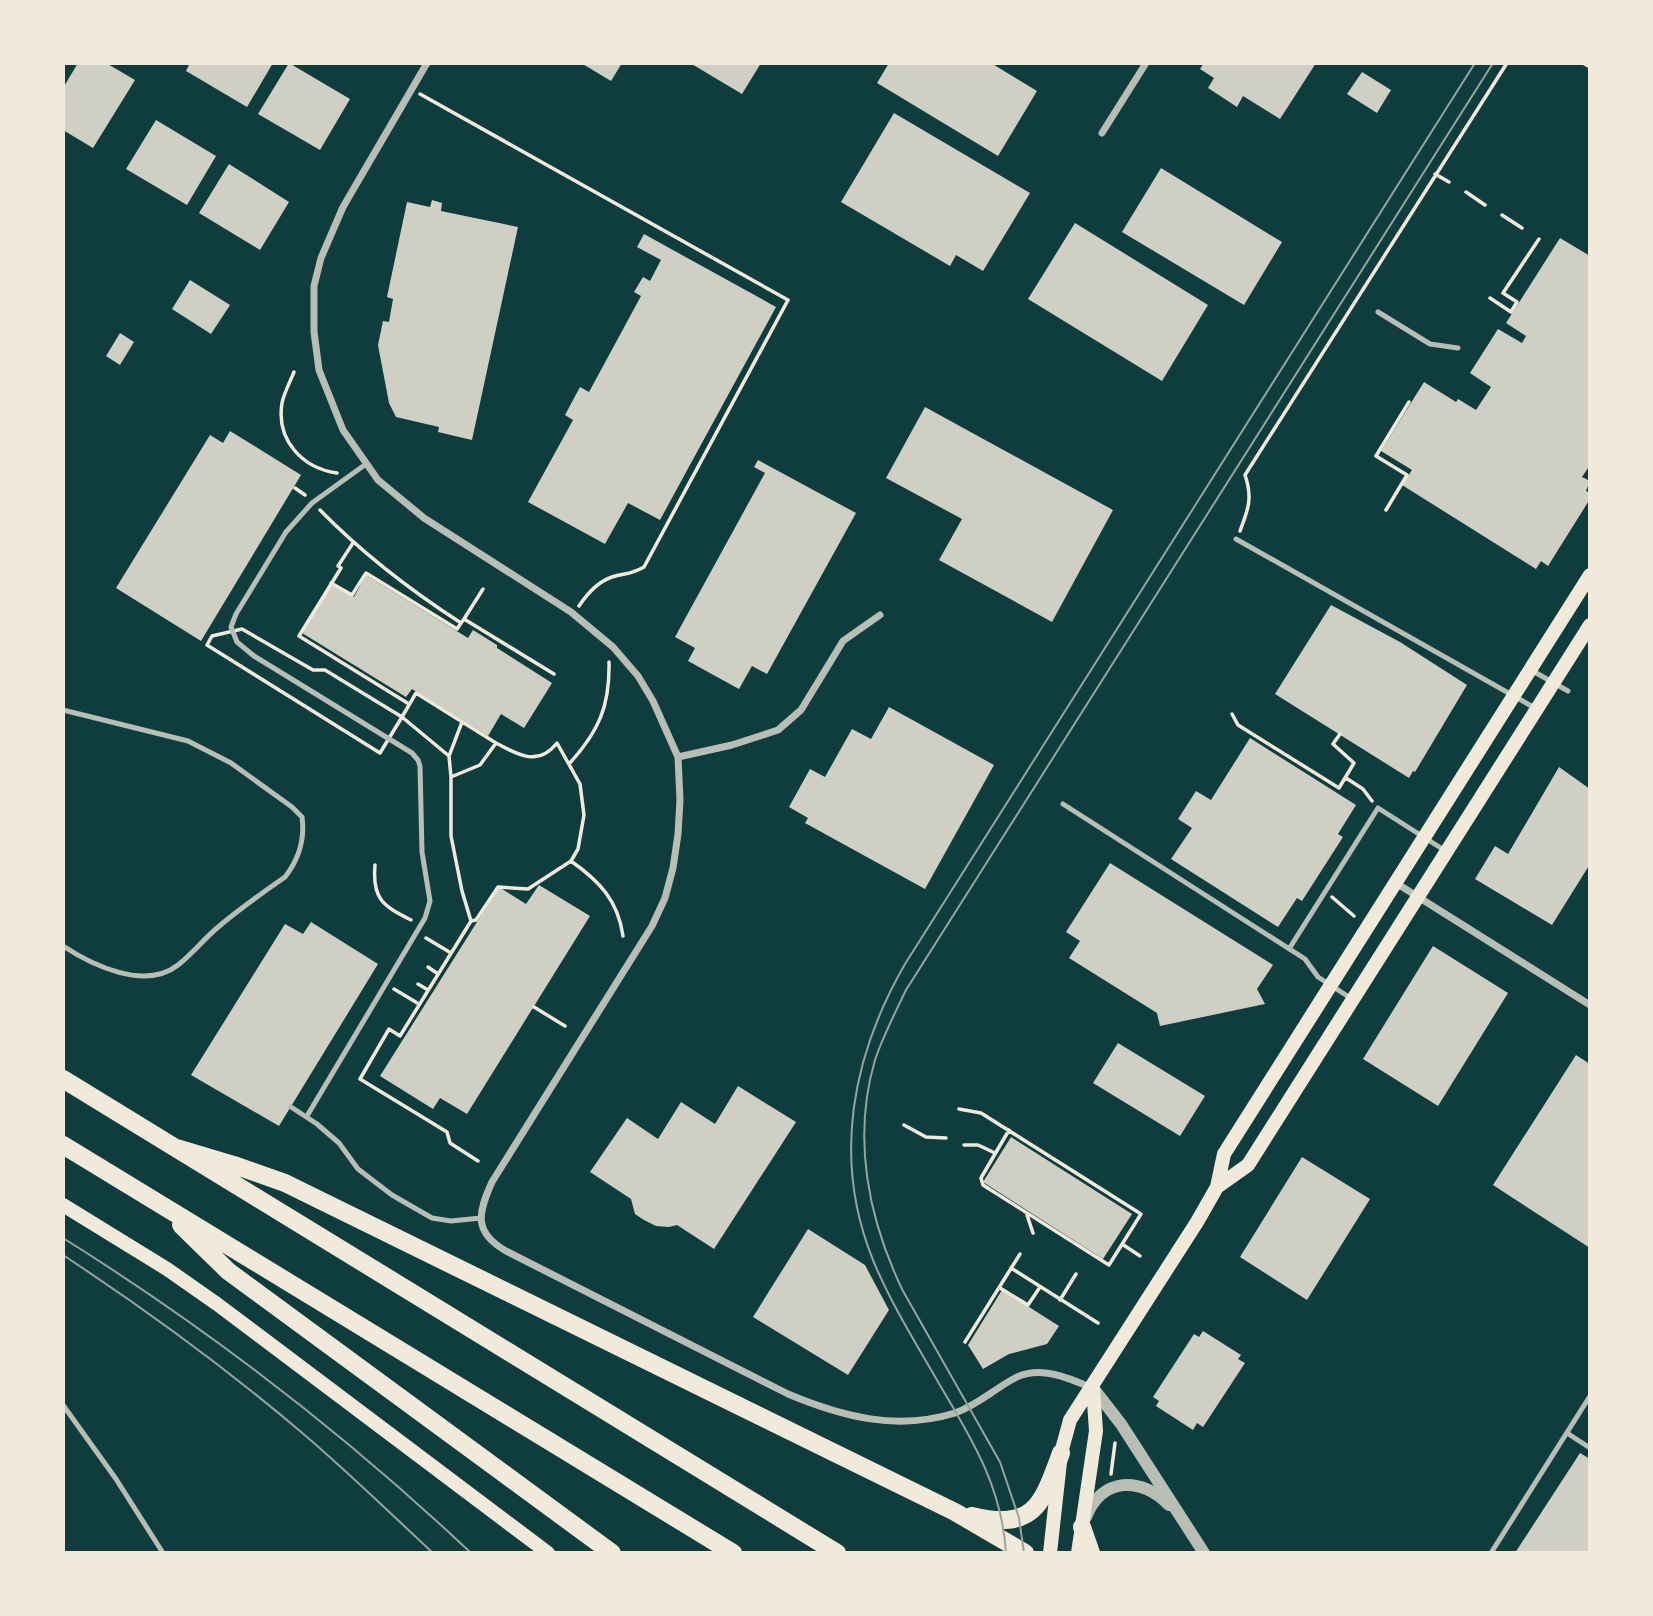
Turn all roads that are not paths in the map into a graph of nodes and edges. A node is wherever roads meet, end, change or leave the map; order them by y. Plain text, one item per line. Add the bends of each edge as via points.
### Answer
1 (427, 63) edge
2 (1146, 63) edge
3 (1102, 133) dead end
4 (1378, 312) dead end
5 (1458, 348) dead end
6 (366, 464) junction
7 (1236, 539) road end
8 (1590, 575) edge
9 (880, 615) dead end
10 (1590, 625) edge
11 (1531, 670) junction
12 (1554, 683) junction
13 (1568, 691) dead end
14 (1513, 696) junction
15 (1537, 709) junction
16 (63, 710) edge
17 (678, 757) junction
18 (1063, 804) dead end
19 (1424, 838) junction
20 (1447, 852) junction
21 (1395, 883) junction
22 (1418, 897) junction
23 (63, 946) edge
24 (1289, 949) junction
25 (1331, 985) junction
26 (1352, 999) junction
27 (1590, 1005) edge
28 (63, 1079) edge
29 (291, 1107) dead end
30 (307, 1116) junction
31 (63, 1145) edge
32 (177, 1149) junction
33 (1217, 1186) junction
34 (63, 1205) edge
35 (162, 1205) junction
36 (481, 1218) junction
37 (1093, 1388) junction
38 (1590, 1396) edge
39 (63, 1405) edge
40 (1567, 1433) junction
41 (1590, 1448) edge
42 (1061, 1453) junction
43 (955, 1512) junction
44 (1185, 1521) junction
45 (1082, 1527) junction
46 (163, 1553) edge
47 (548, 1553) edge
48 (612, 1553) edge
49 (733, 1553) edge
50 (837, 1553) edge
51 (1025, 1553) edge
52 (1050, 1553) edge
53 (1078, 1553) edge
54 (1091, 1553) edge
55 (1205, 1553) edge
56 (1491, 1553) edge

1 - 6 street via 343,207 314,286 319,370 343,430
2 - 3 street
4 - 5 lane via 1430,344
6 - 17 street via 378,480 424,518 573,614 608,643 643,684
6 - 30 lane via 312,503 286,532 231,627 237,642 254,656 412,753 420,766 422,852 430,901 425,918
7 - 14 lane
8 - 11 main road
9 - 17 street via 843,641 801,710 778,730
10 - 12 main road
11 - 12 lane
11 - 14 main road
12 - 13 lane
12 - 15 main road
14 - 15 lane
14 - 19 main road
15 - 20 main road
16 - 23 lane via 188,741 215,754 292,807 302,817 303,828 299,853 285,877 164,973 117,972
17 - 36 street via 678,834 665,898 492,1182
18 - 24 lane
19 - 20 lane
19 - 21 main road
19 - 24 lane via 1378,808
20 - 22 main road
21 - 22 street
21 - 25 main road
22 - 26 main road
22 - 27 street
24 - 25 lane
25 - 26 lane
25 - 33 main road via 1224,1154
26 - 33 main road via 1248,1165
28 - 32 highway
29 - 30 lane
30 - 36 lane via 339,1143 358,1169 392,1195 432,1218
31 - 35 highway
32 - 43 highway via 285,1183
32 - 50 highway
33 - 37 main road
34 - 47 main road via 217,1304
35 - 48 highway via 228,1271
35 - 49 highway
36 - 37 street via 482,1231 493,1244 788,1394 852,1418 882,1422 936,1418 969,1407 1028,1374 1058,1375
37 - 42 main road via 1070,1420
37 - 44 street
37 - 45 main road via 1096,1432
38 - 40 lane
39 - 46 lane
40 - 41 lane
40 - 56 lane
42 - 43 highway via 1045,1495 1020,1518 990,1520
42 - 52 main road
43 - 51 highway
44 - 45 street via 1151,1491 1124,1484 1098,1496
44 - 55 street
45 - 53 main road
45 - 54 highway

